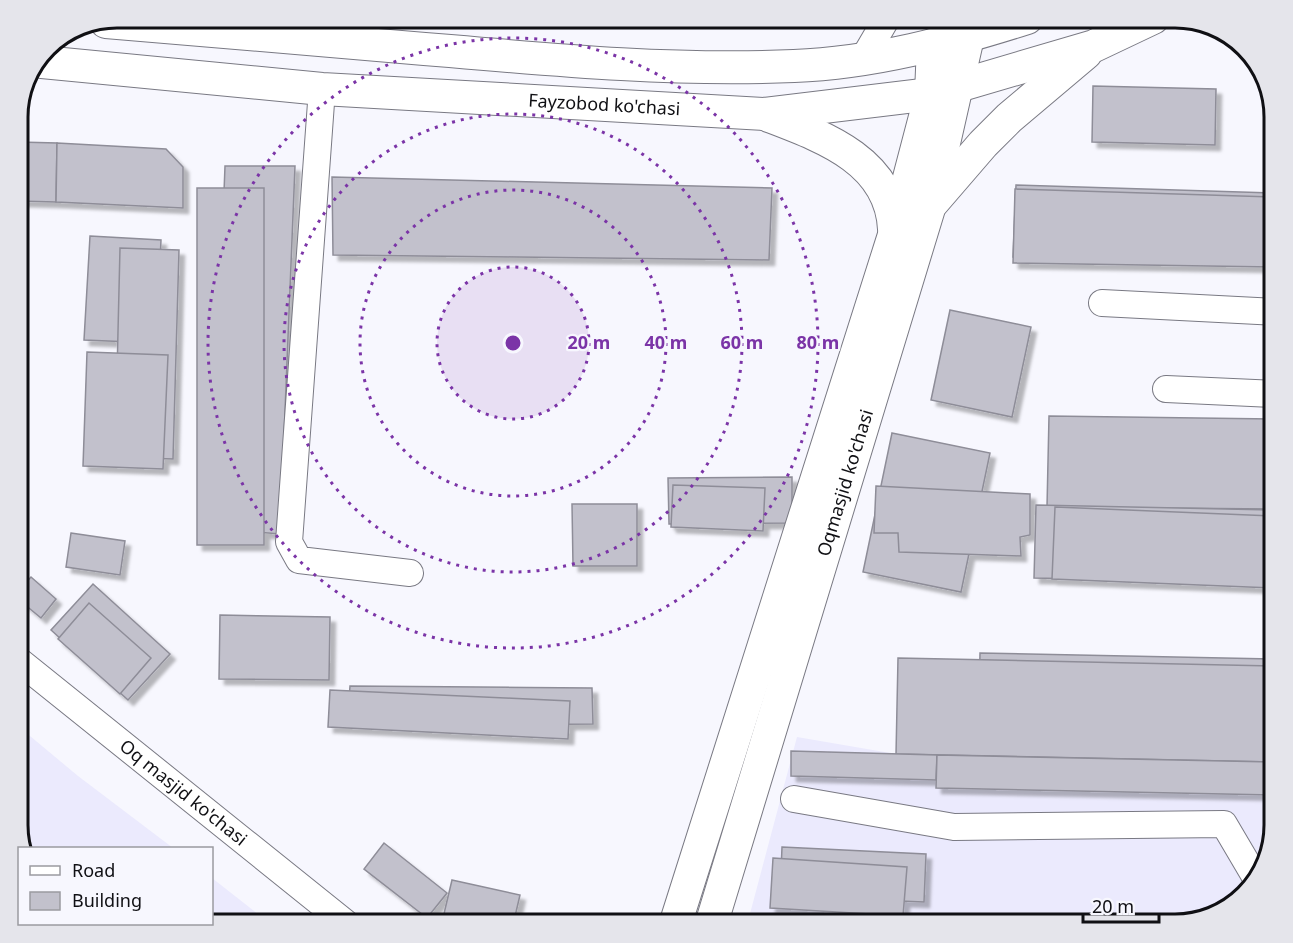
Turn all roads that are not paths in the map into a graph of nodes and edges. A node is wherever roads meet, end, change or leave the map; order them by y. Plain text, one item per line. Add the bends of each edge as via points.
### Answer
1 (177, 28) edge
2 (881, 28) edge
3 (996, 28) edge
4 (1132, 28) edge
5 (968, 37) junction
6 (933, 45) junction
7 (1095, 46) junction
8 (863, 59) junction
9 (47, 63) edge
10 (322, 89) junction
11 (944, 90) junction
12 (765, 114) junction
13 (930, 205) junction
14 (894, 235) junction
15 (1102, 303) dead end
16 (1264, 311) edge
17 (1166, 389) dead end
18 (1264, 393) edge
19 (410, 573) dead end
20 (29, 669) edge
21 (794, 799) dead end
22 (1252, 871) edge
23 (334, 914) edge
24 (678, 914) edge
25 (714, 914) edge

1 - 8 main road via 633,66 795,66
2 - 8 street
3 - 5 main road
4 - 7 main road, Fayzobod ko'chasi
5 - 6 main road
5 - 11 main road, Oqmasjid ko'chasi
6 - 8 main road
6 - 11 main road, Oqmasjid ko'chasi
7 - 11 main road, Fayzobod ko'chasi
7 - 13 main road via 996,131
9 - 10 main road, Fayzobod ko'chasi
10 - 12 main road, Fayzobod ko'chasi
10 - 19 street via 289,542 299,560
11 - 12 main road, Fayzobod ko'chasi
11 - 13 main road, Oqmasjid ko'chasi
11 - 14 main road, Oqmasjid ko'chasi
12 - 14 main road via 850,153 869,170 882,186 893,214
13 - 25 main road, Oqmasjid ko'chasi
14 - 24 main road, Oqmasjid ko'chasi
15 - 16 street
17 - 18 street
20 - 23 street, Oq masjid ko'chasi
21 - 22 street via 954,827 1224,824

